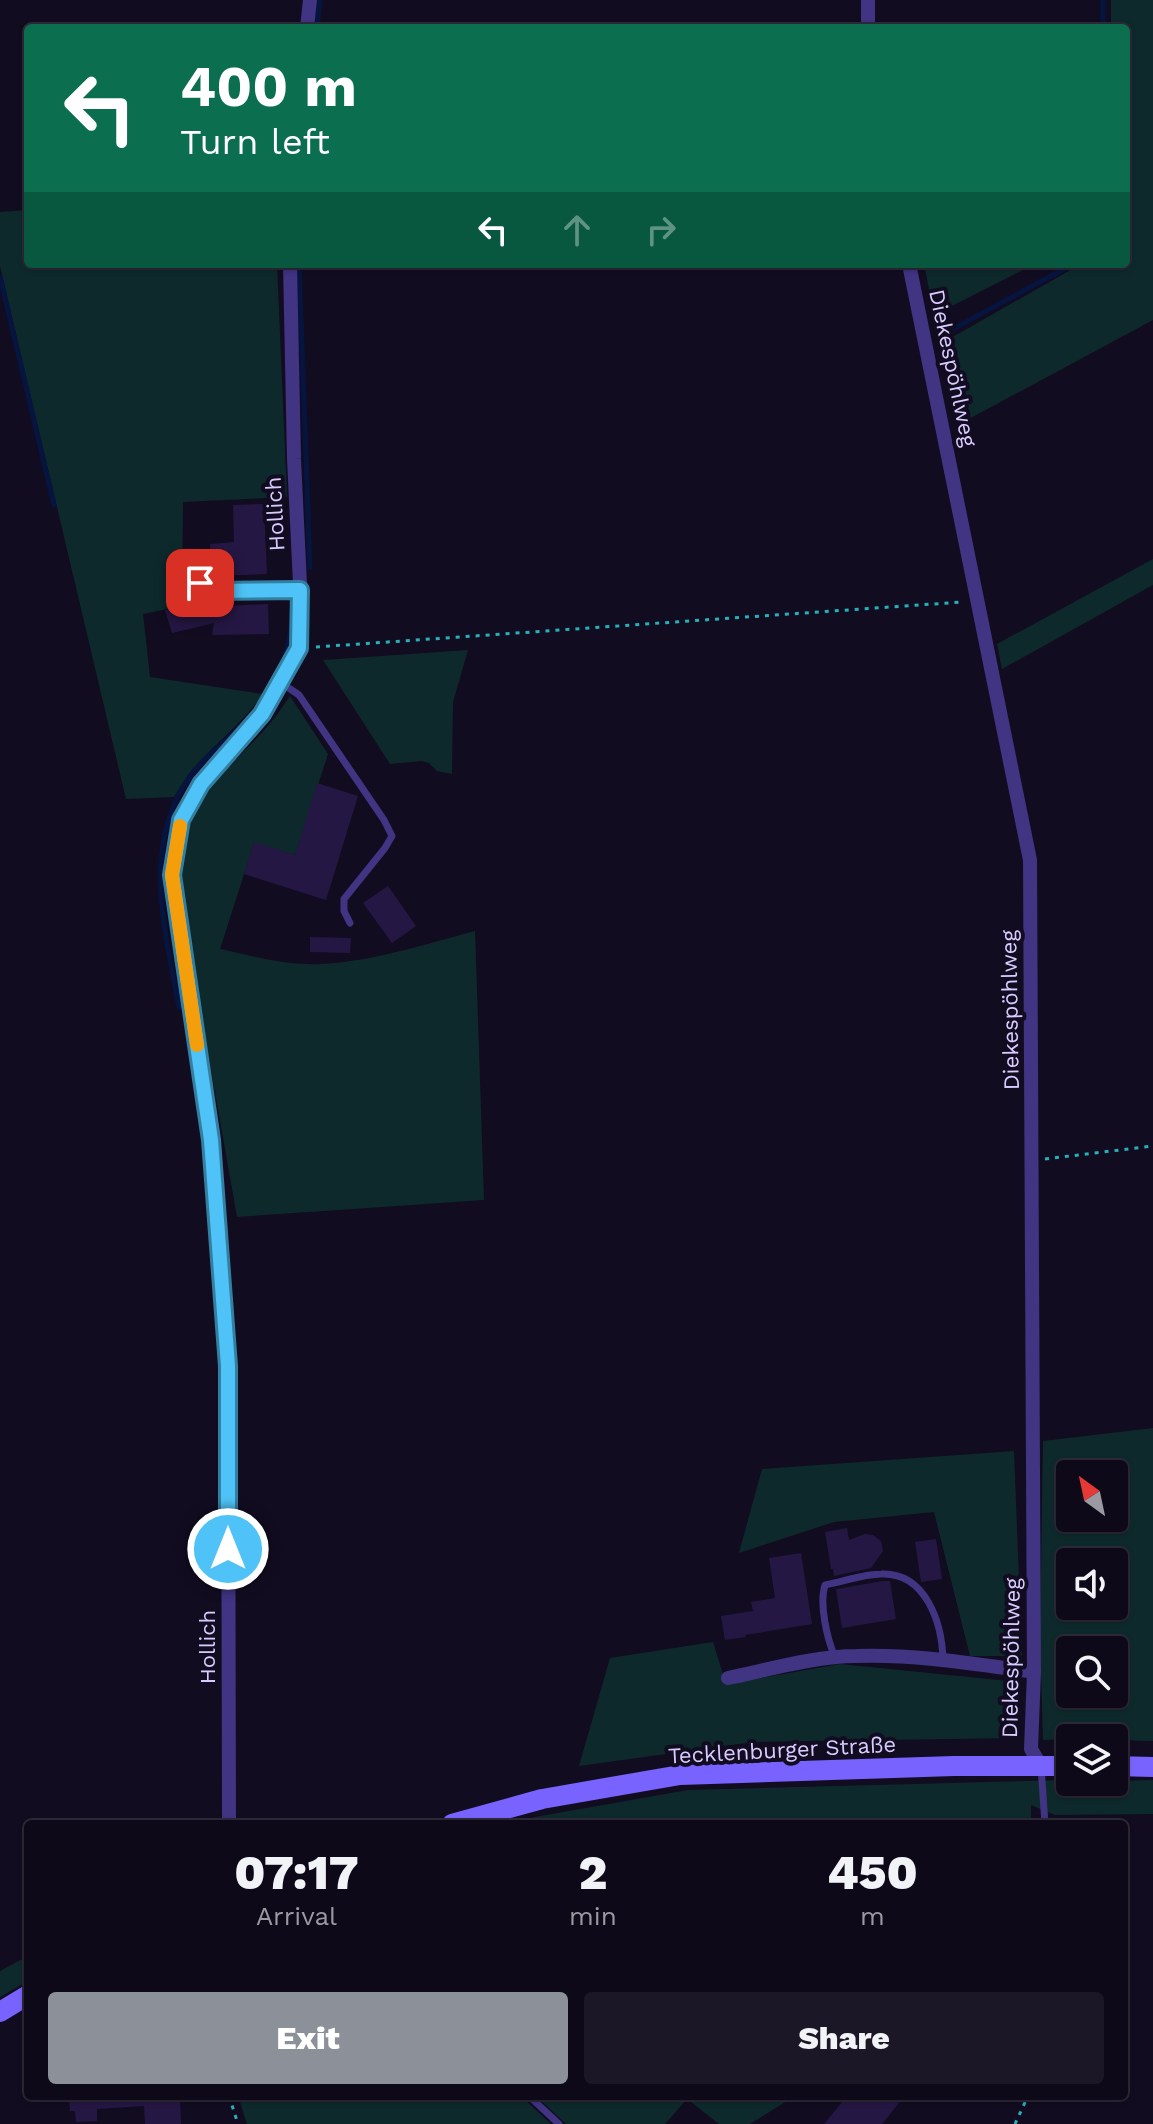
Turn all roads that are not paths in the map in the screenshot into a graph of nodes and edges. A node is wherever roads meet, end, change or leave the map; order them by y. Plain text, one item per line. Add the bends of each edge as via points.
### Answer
1 (310, 0) edge
2 (868, 0) edge
3 (307, 24) edge
4 (868, 24) edge
5 (290, 268) edge
6 (910, 268) edge
7 (200, 583) dead end
8 (300, 590) junction
9 (280, 682) junction
10 (350, 923) dead end
11 (835, 1657) junction
12 (943, 1660) junction
13 (1034, 1672) junction
14 (728, 1678) dead end
15 (1041, 1766) junction
16 (1056, 1766) edge
17 (1128, 1766) edge
18 (1153, 1767) edge
19 (229, 1820) edge
20 (466, 1820) edge
21 (1045, 1820) edge
22 (24, 1997) edge
23 (0, 2012) edge
24 (533, 2100) edge
25 (559, 2124) edge

1 - 3 street
2 - 4 street
5 - 8 street, Hollich
6 - 13 street, Diekespöhlweg via 1030,860
7 - 8 lane via 210,591
8 - 9 street, Hollich via 299,648
9 - 10 lane via 299,695 392,836 344,899
9 - 19 street, Hollich via 262,714 201,784 181,820 172,875 211,1140 228,1366
11 - 12 street
11 - 12 lane via 828,1641 825,1585 881,1574 915,1584 932,1607
11 - 14 street
12 - 13 street
13 - 15 street, Diekespöhlweg via 1031,1749
15 - 16 main road, Tecklenburger Straße
15 - 20 main road, Tecklenburger Straße via 680,1775 542,1799
15 - 21 lane
17 - 18 main road
22 - 23 main road
24 - 25 lane

